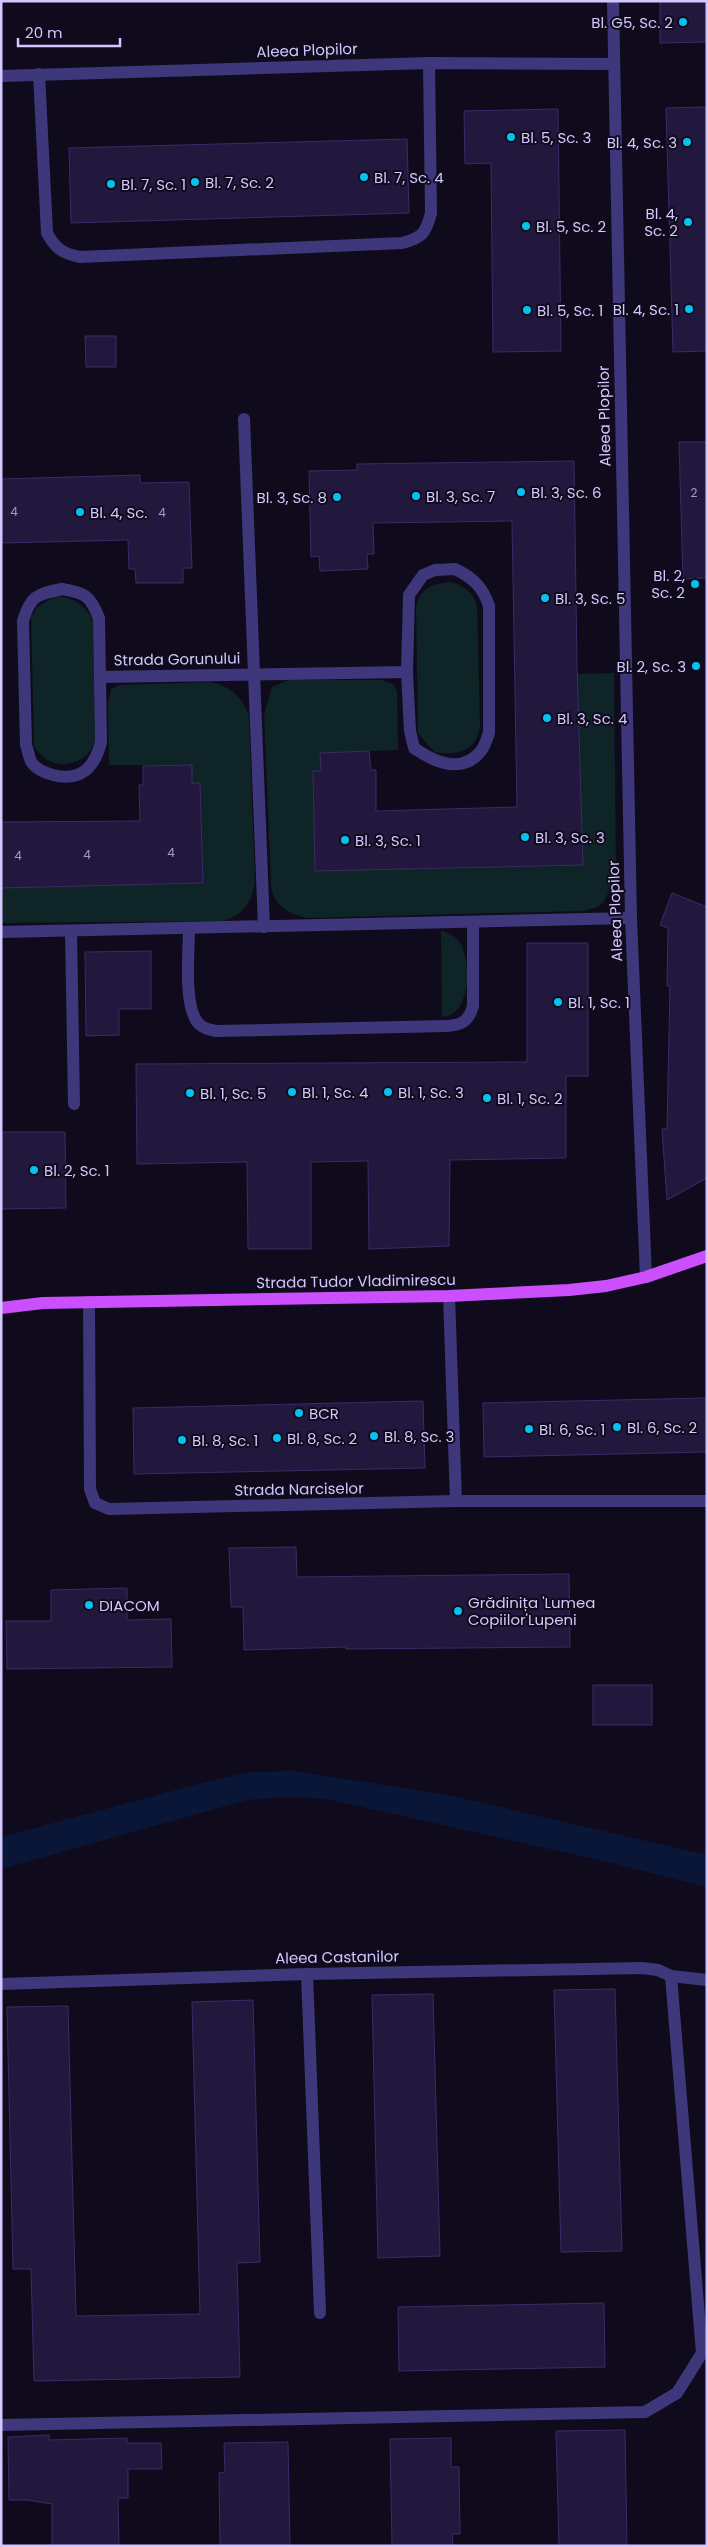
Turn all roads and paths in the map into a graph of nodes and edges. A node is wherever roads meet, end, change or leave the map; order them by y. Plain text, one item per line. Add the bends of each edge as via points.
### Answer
1 (613, 1) edge
2 (429, 63) junction
3 (613, 64) junction
4 (39, 74) junction
5 (1, 76) edge
6 (244, 419) dead end
7 (407, 672) junction
8 (253, 674) junction
9 (100, 677) junction
10 (631, 918) junction
11 (474, 922) junction
12 (264, 927) junction
13 (189, 929) junction
14 (71, 931) junction
15 (1, 932) edge
16 (74, 1104) dead end
17 (707, 1256) edge
18 (646, 1277) junction
19 (449, 1296) junction
20 (89, 1302) junction
21 (1, 1308) edge
22 (456, 1501) junction
23 (707, 1501) edge
24 (307, 1974) junction
25 (671, 1976) junction
26 (707, 1980) edge
27 (1, 1984) edge
28 (320, 2313) dead end
29 (1, 2425) edge

1 - 3 street, Aleea Plopilor
2 - 3 street, Aleea Plopilor
2 - 4 street, Aleea Plopilor
2 - 4 street via 431,213 428,227 417,239 402,243 80,257 65,254 47,233
3 - 10 street, Aleea Plopilor
4 - 5 street, Aleea Plopilor
6 - 8 street
7 - 7 street via 408,595 424,575 435,570 454,569 469,575 485,591 489,606 489,733 482,750 473,759 460,764 438,764 414,748 410,732
7 - 8 street
8 - 9 street, Strada Gorunului
8 - 12 street
9 - 9 street, Strada Gorunului via 101,742 97,758 86,770 72,777 44,772 32,763 26,745 23,621 28,603 40,593 62,588 81,592 93,602 99,618
10 - 11 street
10 - 18 street, Aleea Plopilor
11 - 12 street
11 - 13 street via 474,1006 471,1016 456,1026 435,1027 206,1029 192,1013
12 - 13 street
13 - 14 street
14 - 15 street
14 - 16 street
17 - 18 main road, Strada Tudor Vladimirescu
18 - 19 main road, Strada Tudor Vladimirescu via 569,1290
19 - 20 main road, Strada Tudor Vladimirescu
19 - 22 street
20 - 21 main road, Strada Tudor Vladimirescu
20 - 22 street, Strada Narciselor via 90,1489 95,1503 109,1509
22 - 23 street, Strada Narciselor
24 - 25 street, Aleea Castanilor via 642,1968
24 - 27 street, Aleea Castanilor
24 - 28 street
25 - 26 street, Aleea Castanilor
25 - 29 street via 702,2352 677,2393 645,2412

